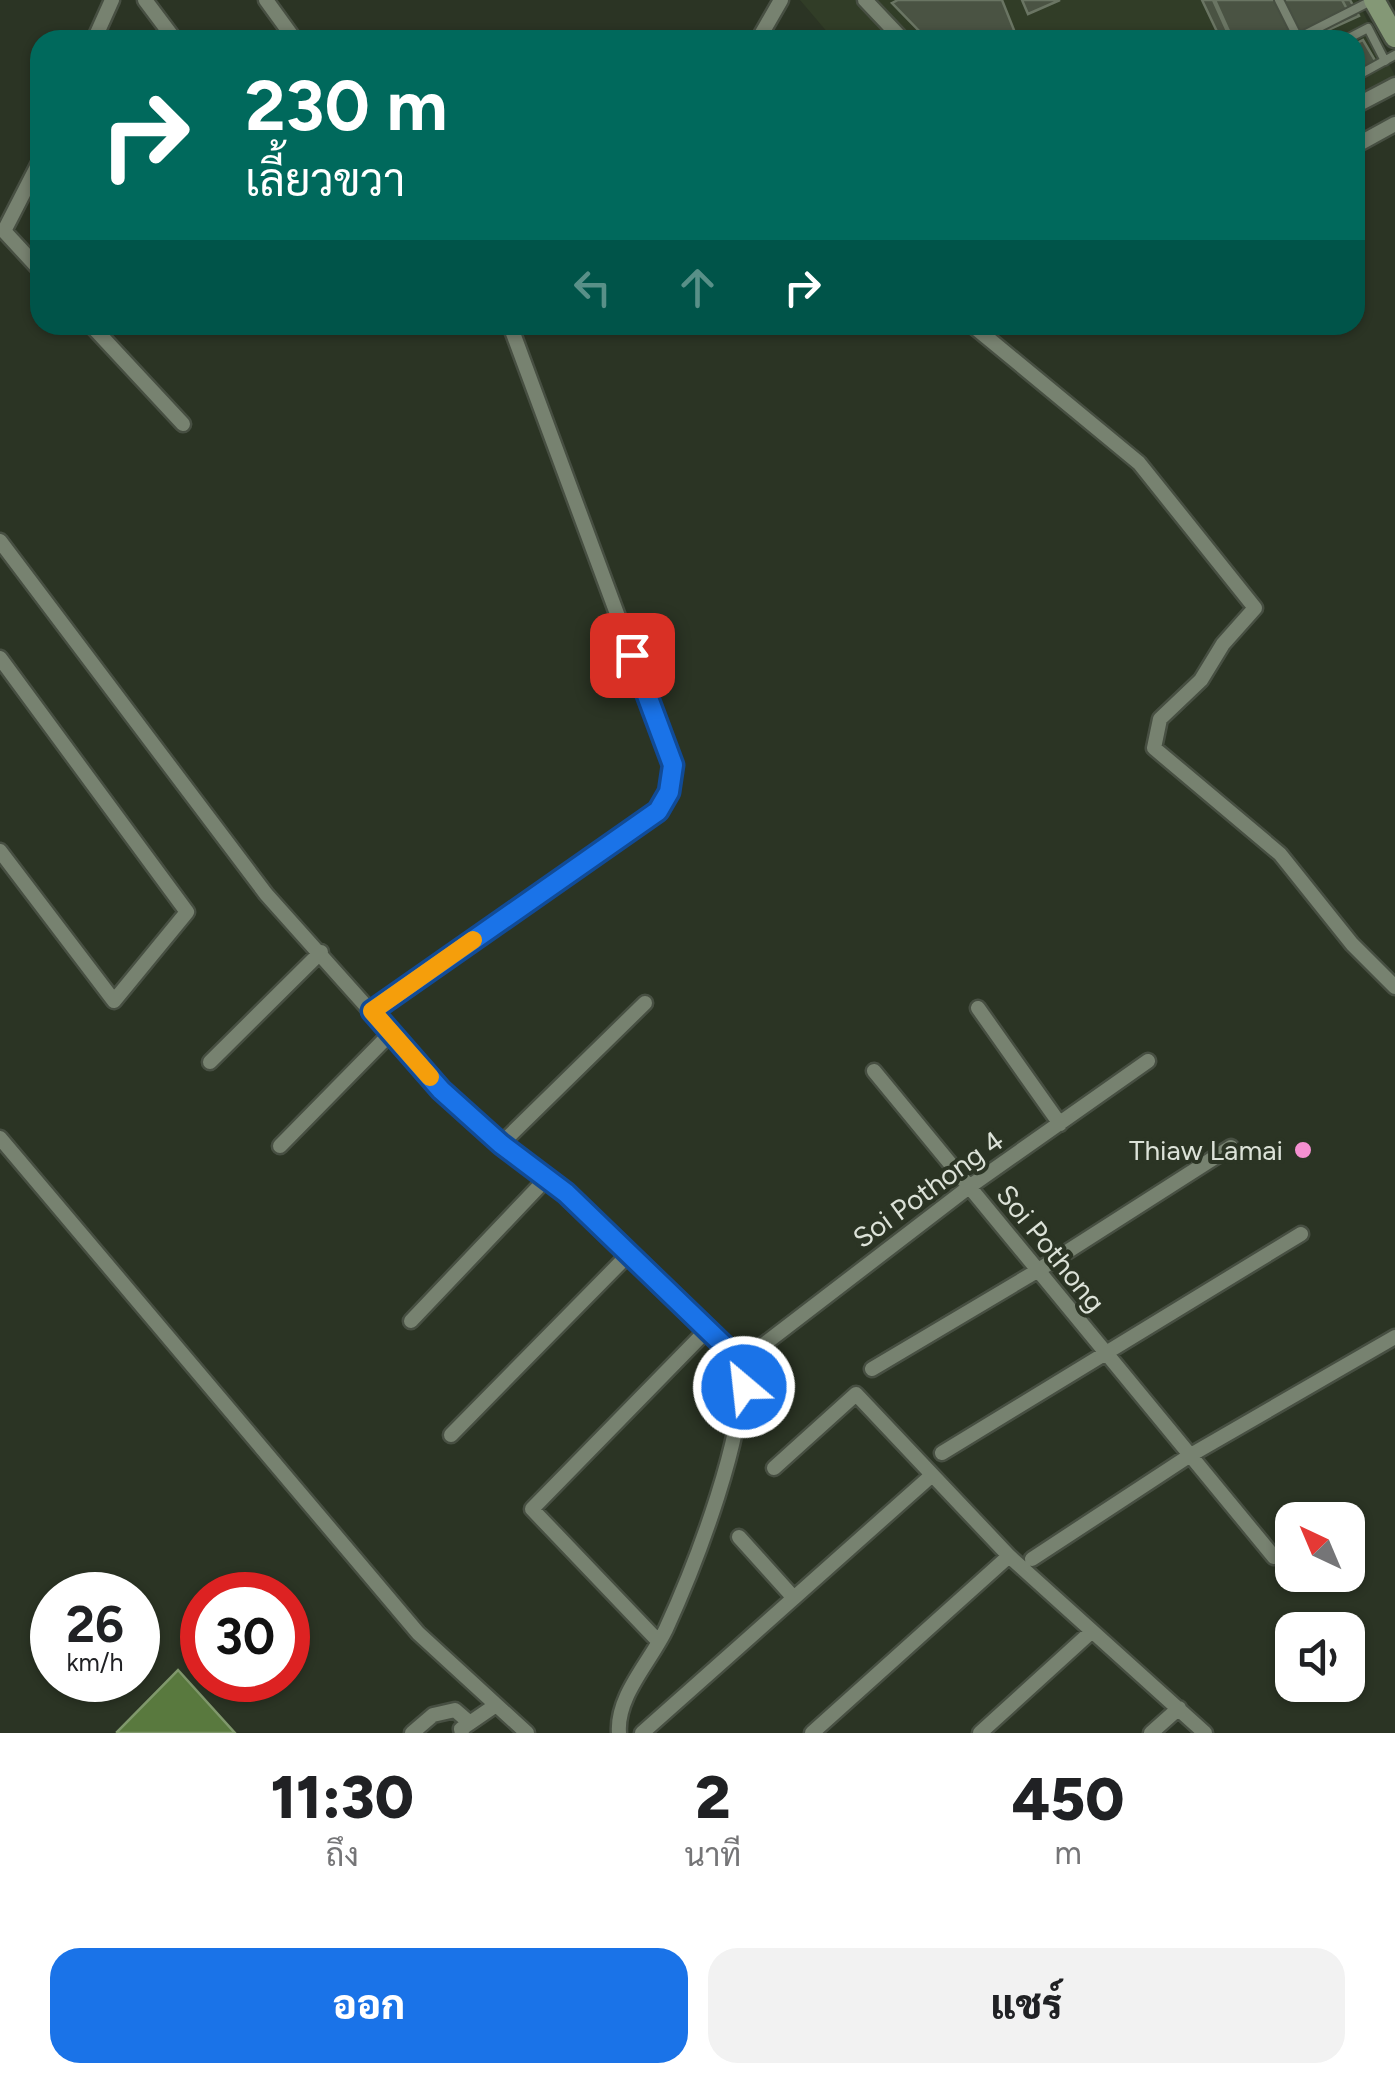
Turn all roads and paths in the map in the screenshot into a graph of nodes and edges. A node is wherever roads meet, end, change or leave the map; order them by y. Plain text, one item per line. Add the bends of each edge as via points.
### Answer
1 (112, 0) edge
2 (146, 0) edge
3 (266, 0) edge
4 (780, 0) edge
5 (866, 0) edge
6 (1279, 0) edge
7 (1364, 2) edge
8 (98, 30) edge
9 (168, 30) edge
10 (288, 30) edge
11 (764, 30) edge
12 (894, 30) edge
13 (1294, 30) edge
14 (1313, 30) edge
15 (1364, 30) edge
16 (1395, 38) edge
17 (1395, 55) edge
18 (1385, 61) junction
19 (1365, 72) edge
20 (1395, 84) edge
21 (1365, 100) edge
22 (1395, 124) edge
23 (1365, 140) edge
24 (30, 179) edge
25 (2, 233) edge
26 (30, 260) edge
27 (100, 335) edge
28 (514, 335) edge
29 (984, 335) edge
30 (183, 424) dead end
31 (0, 540) edge
32 (0, 658) edge
33 (0, 851) edge
34 (321, 952) junction
35 (1395, 987) edge
36 (645, 1003) dead end
37 (978, 1008) dead end
38 (372, 1011) junction
39 (391, 1032) junction
40 (1148, 1061) dead end
41 (210, 1062) dead end
42 (874, 1071) dead end
43 (1060, 1124) junction
44 (0, 1138) edge
45 (501, 1144) junction
46 (280, 1146) dead end
47 (1231, 1147) dead end
48 (546, 1180) junction
49 (969, 1187) junction
50 (1301, 1234) dead end
51 (629, 1254) junction
52 (1037, 1271) junction
53 (411, 1321) dead end
54 (706, 1331) junction
55 (1395, 1337) edge
56 (1106, 1354) junction
57 (741, 1362) junction
58 (872, 1369) dead end
59 (451, 1436) dead end
60 (942, 1454) dead end
61 (1189, 1456) junction
62 (774, 1468) dead end
63 (930, 1476) junction
64 (739, 1537) dead end
65 (1009, 1556) junction
66 (1274, 1556) dead end
67 (1032, 1559) dead end
68 (793, 1597) junction
69 (1091, 1632) junction
70 (659, 1642) junction
71 (496, 1704) junction
72 (1179, 1708) junction
73 (466, 1728) edge
74 (618, 1732) edge
75 (412, 1733) edge
76 (527, 1733) edge
77 (642, 1733) edge
78 (812, 1733) edge
79 (980, 1733) edge
80 (1152, 1733) edge
81 (1206, 1733) edge

1 - 8 street
2 - 9 street
3 - 10 street
4 - 11 street
5 - 12 street
6 - 13 lane
7 - 14 lane
7 - 16 main road
15 - 18 lane
17 - 18 lane
18 - 19 lane
20 - 21 street
22 - 23 street
24 - 25 street
25 - 26 street
27 - 30 street
28 - 38 street via 673,765 669,792 658,811
29 - 35 street via 1138,463 1255,608 1201,680 1160,719 1154,748 1280,854
31 - 34 street via 266,894
32 - 33 street via 187,912 114,1001
34 - 38 street
34 - 41 street
36 - 45 street
37 - 43 street
38 - 39 street
39 - 45 street
39 - 46 street
40 - 43 street, Soi Pothong 4
42 - 49 street, Soi Pothong
43 - 49 street, Soi Pothong 4
44 - 71 street via 418,1632
45 - 48 street
47 - 52 street
48 - 51 street
48 - 53 street
49 - 52 street, Soi Pothong
49 - 57 street, Soi Pothong 4
50 - 56 street
51 - 54 street
51 - 59 street
52 - 56 street, Soi Pothong
52 - 58 street
54 - 57 street
54 - 70 street via 532,1508
55 - 61 street
56 - 60 street
56 - 61 street, Soi Pothong
57 - 70 street via 744,1387 712,1511
61 - 66 street, Soi Pothong
61 - 67 street
62 - 63 street via 856,1394
63 - 65 street
63 - 68 street
64 - 68 street
65 - 69 street
65 - 78 street
68 - 77 street
69 - 72 street
69 - 79 street
70 - 74 street via 622,1707
71 - 73 street
71 - 76 street
72 - 80 street
72 - 81 street
73 - 75 street via 454,1710 433,1715

